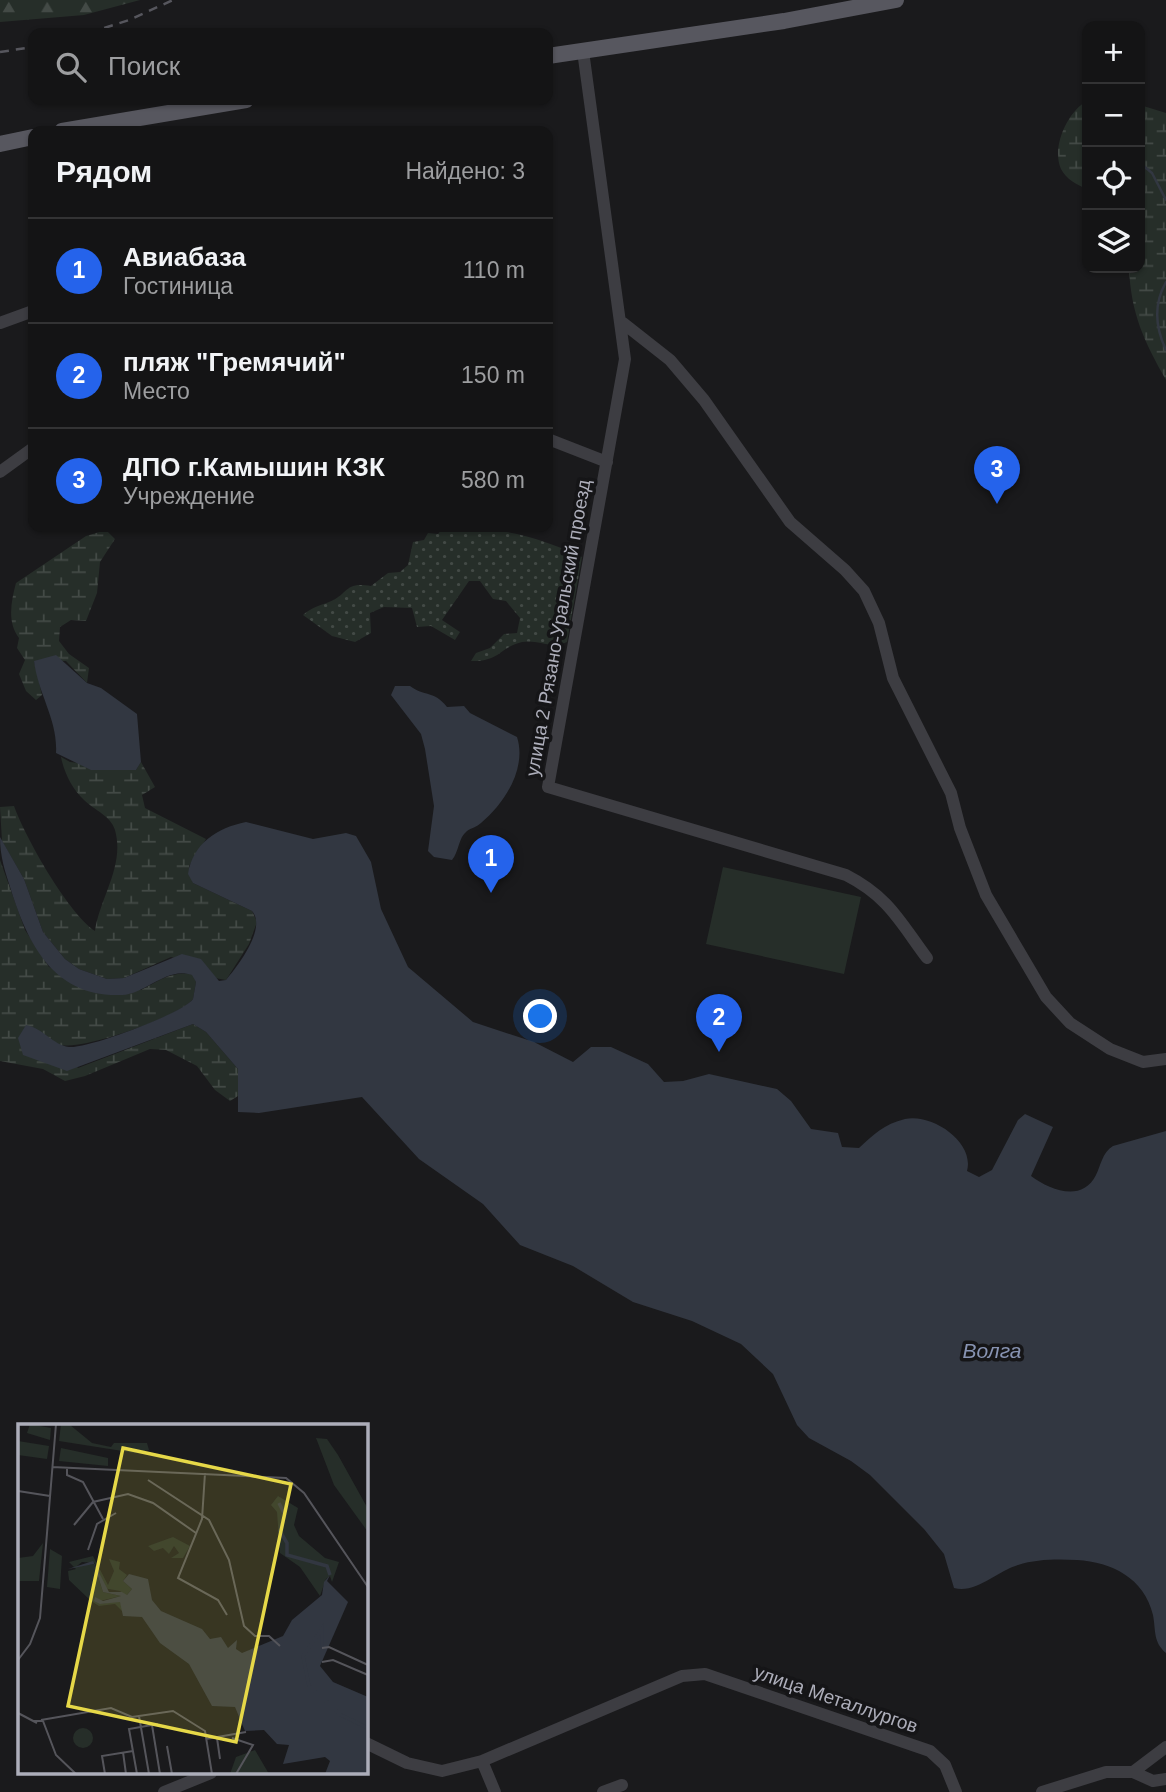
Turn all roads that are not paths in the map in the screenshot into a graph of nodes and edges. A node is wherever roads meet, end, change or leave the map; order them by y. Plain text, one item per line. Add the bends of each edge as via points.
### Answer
1 (896, 0) edge
2 (583, 51) junction
3 (553, 55) edge
4 (216, 105) edge
5 (92, 126) edge
6 (28, 138) edge
7 (0, 144) edge
8 (28, 313) edge
9 (0, 323) edge
10 (622, 323) junction
11 (553, 441) edge
12 (28, 452) edge
13 (607, 462) junction
14 (0, 472) edge
15 (928, 958) dead end
16 (1166, 1059) edge
17 (368, 1744) edge
18 (1166, 1747) edge
19 (482, 1761) junction
20 (1133, 1772) junction
21 (209, 1774) edge
22 (1166, 1779) edge
23 (622, 1785) dead end
24 (164, 1792) edge
25 (495, 1792) edge
26 (603, 1792) edge
27 (956, 1792) edge
28 (1042, 1792) edge

1 - 2 main road
2 - 3 main road
2 - 10 street, улица 2 Рязано-Уральский проезд
4 - 5 main road
6 - 7 main road
8 - 9 street
10 - 13 street, улица 2 Рязано-Уральский проезд via 625,359
10 - 16 street via 670,360 704,400 790,522 864,591 879,623 893,678 951,793 986,895 1046,997 1064,1018 1110,1049 1143,1062
11 - 13 street
12 - 14 street
13 - 15 street, улица 2 Рязано-Уральский проезд via 548,787 846,875 889,904
17 - 19 street via 407,1763 442,1771
18 - 20 street
19 - 25 street
19 - 27 street, улица Металлургов via 682,1676 705,1674 930,1751 945,1765
20 - 22 street via 1153,1781
20 - 28 street via 1106,1772
21 - 24 street
23 - 26 street

